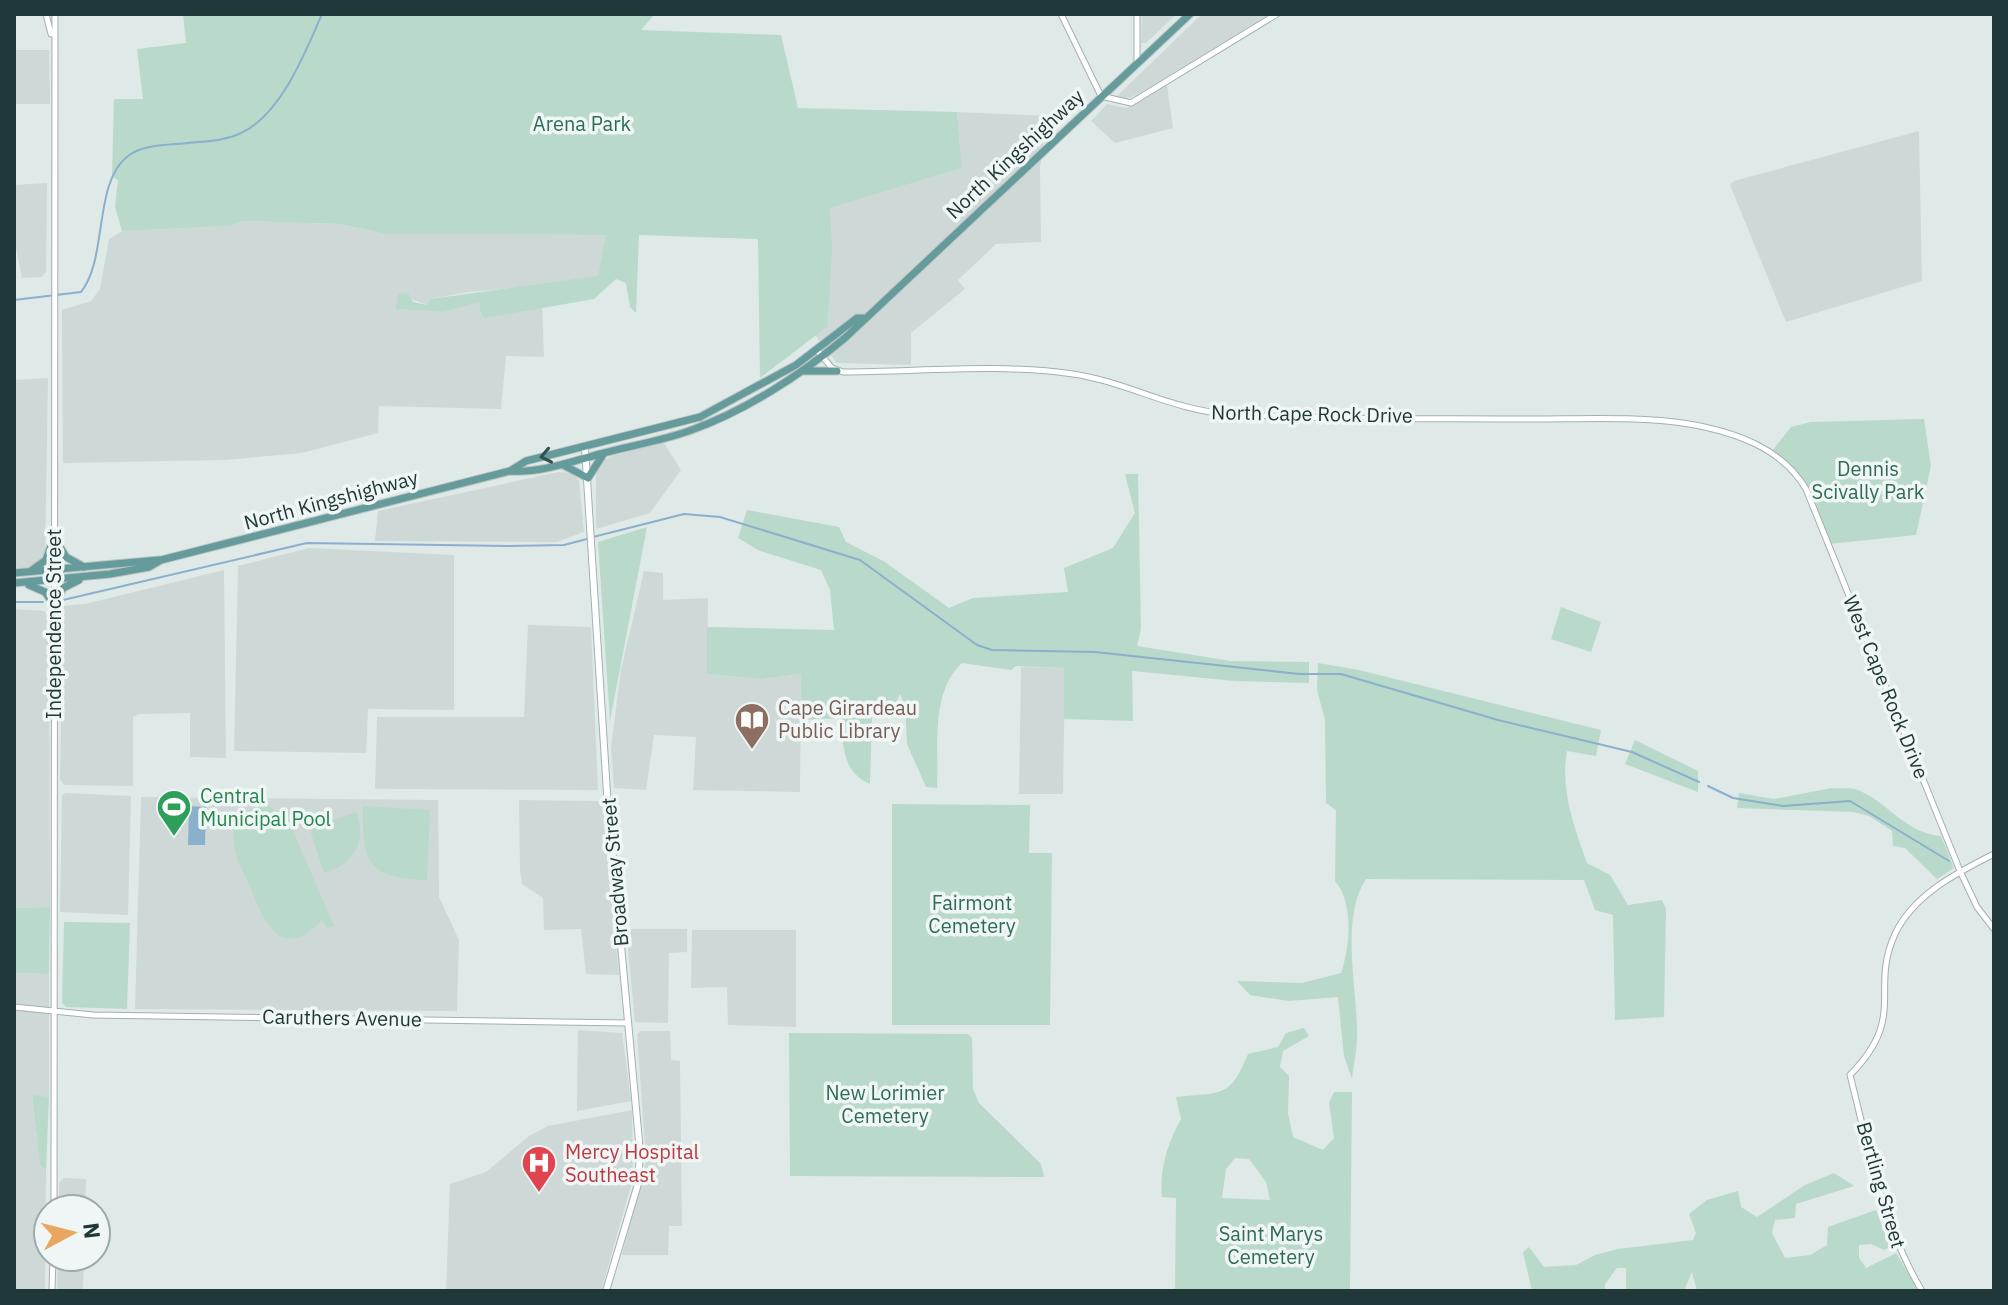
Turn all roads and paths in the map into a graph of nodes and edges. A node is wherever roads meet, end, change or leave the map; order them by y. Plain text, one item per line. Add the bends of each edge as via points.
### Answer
1 (46, 14) edge
2 (55, 14) edge
3 (1061, 14) edge
4 (1137, 14) edge
5 (1190, 14) edge
6 (1277, 14) edge
7 (52, 39) junction
8 (1137, 64) junction
9 (1101, 96) junction
10 (863, 318) junction
11 (816, 349) junction
12 (821, 358) junction
13 (800, 371) junction
14 (837, 371) junction
15 (585, 448) junction
16 (1772, 451) joint
17 (604, 453) junction
18 (586, 458) junction
19 (561, 465) junction
20 (510, 471) junction
21 (588, 478) junction
22 (54, 537) junction
23 (161, 560) junction
24 (86, 568) junction
25 (54, 571) junction
26 (18, 573) edge
27 (84, 578) junction
28 (54, 580) junction
29 (18, 583) edge
30 (55, 606) junction
31 (1994, 854) edge
32 (1960, 871) junction
33 (1994, 929) edge
34 (14, 1007) edge
35 (56, 1012) junction
36 (629, 1023) junction
37 (54, 1193) edge
38 (606, 1291) edge
39 (1922, 1291) edge

1 - 7 street, Independence Street
2 - 7 street, Independence Street
3 - 9 street
4 - 8 street
5 - 8 main road, North Kingshighway
6 - 9 street via 1131,103
7 - 22 street, Independence Street
8 - 9 main road, North Kingshighway
9 - 10 main road, North Kingshighway
10 - 11 main road, North Kingshighway
10 - 12 main road, North Kingshighway
11 - 12 street
11 - 15 main road, North Kingshighway via 700,417
12 - 13 main road, North Kingshighway
12 - 14 street
13 - 14 main road
13 - 17 main road, North Kingshighway via 703,425
14 - 16 street, North Cape Rock Drive via 1070,373 1187,410 1226,414 1689,424
15 - 18 main road, Broadway Street
15 -> 20 main road, North Kingshighway via 526,461
16 - 32 street, West Cape Rock Drive via 1795,470 1806,489
17 - 18 main road, North Kingshighway
17 - 21 main road
18 - 19 main road, North Kingshighway
18 - 21 main road, Broadway Street
19 - 20 main road, North Kingshighway
19 - 21 main road
20 - 23 main road, North Kingshighway
21 - 36 main road, Broadway Street via 607,793
22 - 24 main road via 66,557
22 - 25 street, Independence Street
22 - 26 main road via 42,566
23 - 24 main road, North Kingshighway
23 - 27 main road, North Kingshighway via 136,570
24 - 25 main road, North Kingshighway
25 - 26 main road, North Kingshighway
25 - 28 street, Independence Street
27 - 28 main road, North Kingshighway
27 - 30 main road via 63,588
28 - 29 main road, North Kingshighway
28 - 30 street, Independence Street
29 - 30 main road via 39,588
30 - 35 street, Independence Street
31 - 32 street
32 - 33 street, West Cape Rock Drive
32 - 39 street, Bertling Street via 1912,909 1896,932 1881,1034 1850,1075 1884,1209 1900,1254
34 - 35 street, Caruthers Avenue
35 - 36 street, Caruthers Avenue
35 - 37 street, Independence Street
36 - 38 main road, Broadway Street via 640,1164

